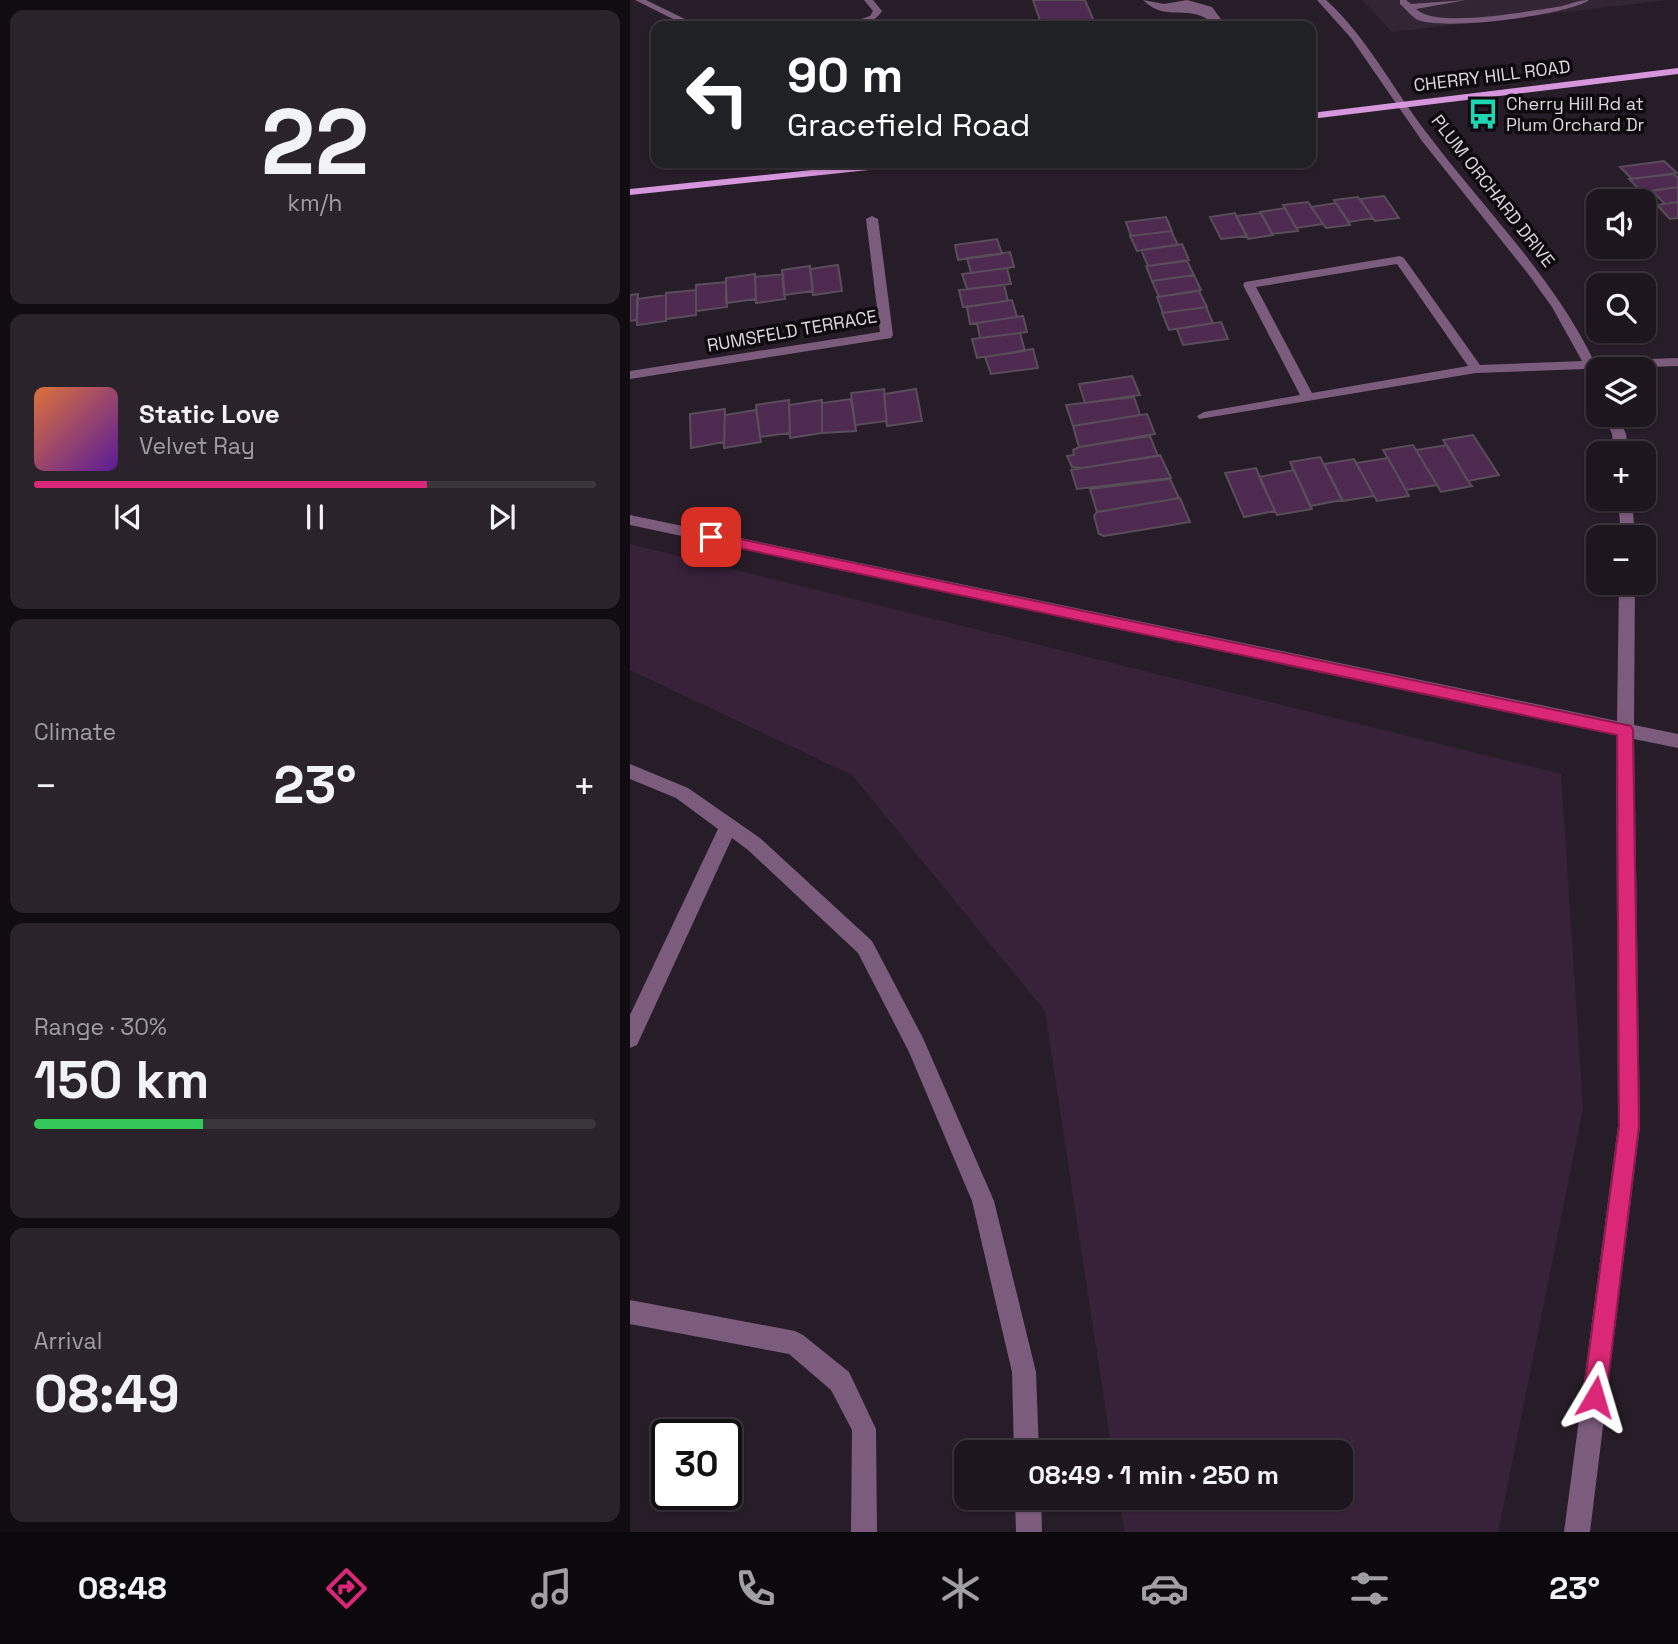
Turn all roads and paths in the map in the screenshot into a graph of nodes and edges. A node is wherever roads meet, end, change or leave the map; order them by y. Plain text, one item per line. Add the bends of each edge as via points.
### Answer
1 (639, 0) edge
2 (1147, 0) edge
3 (1321, 0) edge
4 (1400, 0) edge
5 (1462, 0) edge
6 (1585, 0) edge
7 (1182, 1) edge
8 (874, 2) edge
9 (1409, 7) junction
10 (684, 21) dead end
11 (862, 21) edge
12 (1217, 21) edge
13 (1678, 71) edge
14 (1400, 105) junction
15 (1316, 115) edge
16 (859, 168) edge
17 (630, 192) edge
18 (872, 219) dead end
19 (1586, 358) edge
20 (1678, 362) edge
21 (1656, 363) edge
22 (1586, 367) edge
23 (1476, 369) junction
24 (630, 375) edge
25 (1308, 398) junction
26 (1204, 416) dead end
27 (630, 520) edge
28 (1627, 595) edge
29 (1625, 730) junction
30 (1678, 741) edge
31 (630, 771) edge
32 (728, 827) junction
33 (630, 1038) edge
34 (630, 1312) edge
35 (1027, 1440) edge
36 (1028, 1510) edge
37 (864, 1532) edge
38 (1029, 1532) edge
39 (1577, 1532) edge

1 - 10 street
2 - 7 street via 1155,6
3 - 14 street, PLUM ORCHARD DRIVE via 1336,12
4 - 9 street
5 - 9 street
6 - 9 street via 1563,9 1459,21 1419,17
7 - 12 street via 1209,9
8 - 11 street via 878,11
13 - 14 main road, CHERRY HILL ROAD
14 - 15 main road, CHERRY HILL ROAD
14 - 19 street, PLUM ORCHARD DRIVE via 1548,291
16 - 17 main road
18 - 24 street, RUMSFELD TERRACE via 887,335
20 - 21 street
22 - 23 street
23 - 25 street
23 - 25 street via 1400,260 1249,285
25 - 26 street
27 - 29 street
28 - 29 street
29 - 30 street
29 - 39 street via 1629,1126
31 - 32 street via 682,793
32 - 33 street
32 - 35 street via 754,845 865,947 916,1045 984,1201 1024,1371
34 - 37 street via 795,1343 840,1381 864,1429
36 - 38 street

